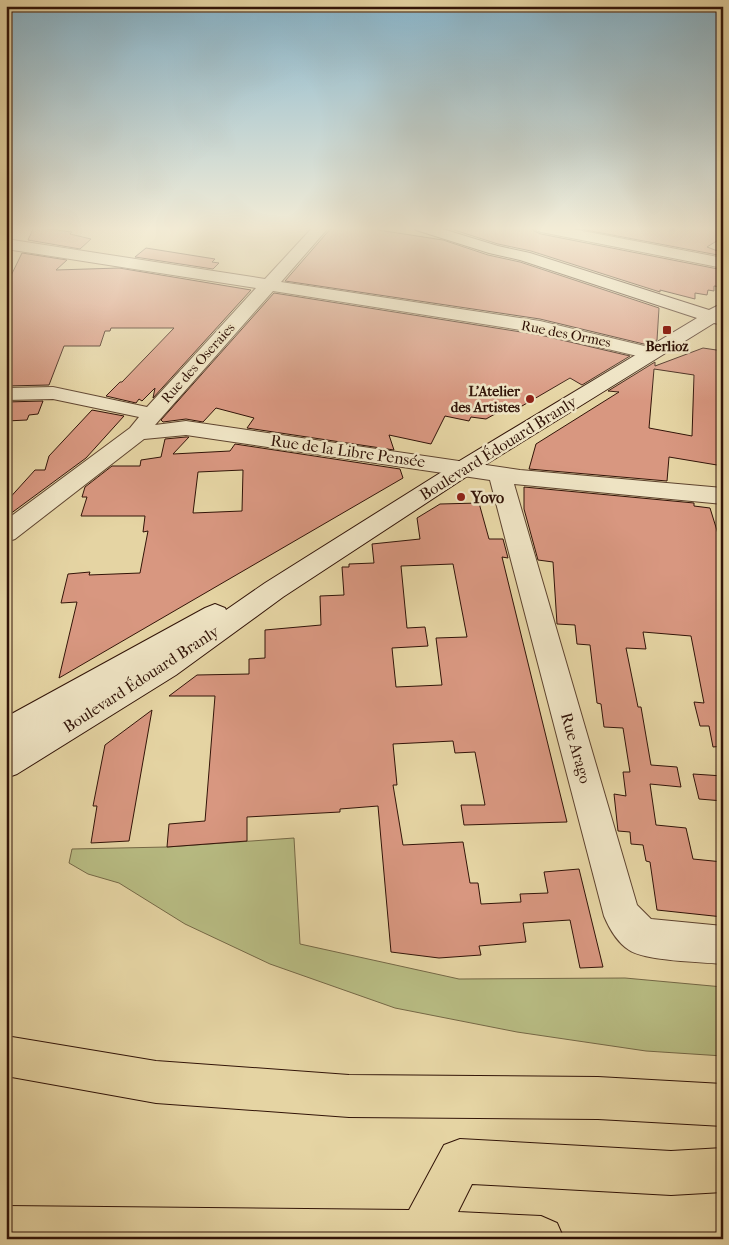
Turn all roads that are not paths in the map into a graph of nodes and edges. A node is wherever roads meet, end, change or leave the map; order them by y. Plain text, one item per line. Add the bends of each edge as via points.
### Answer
1 (262, 285) edge
2 (620, 285) edge
3 (268, 286) junction
4 (719, 315) edge
5 (650, 353) junction
6 (6, 394) edge
7 (152, 414) junction
8 (138, 433) junction
9 (464, 468) junction
10 (500, 474) junction
11 (723, 496) edge
12 (6, 533) edge
13 (274, 590) junction
14 (6, 733) edge
15 (6, 764) edge
16 (723, 944) edge
17 (6, 1056) edge
18 (723, 1105) edge
19 (723, 1170) edge
20 (6, 1229) edge
21 (422, 1233) junction
22 (541, 1239) edge

1 - 3 street, Rue des Ormes
2 - 4 street
3 - 5 street, Rue des Ormes via 540,328
3 - 7 street, Rue des Oseraies
4 - 5 street, Boulevard Édouard Branly
5 - 9 street, Boulevard Édouard Branly
6 - 7 street via 53,393
7 - 8 street, Rue des Oseraies
8 - 9 street, Rue de la Libre Pensée via 186,428
8 - 12 street
9 - 10 street, Rue de la Libre Pensée
9 - 13 street, Boulevard Édouard Branly
10 - 11 street, Rue de la Libre Pensée
10 - 16 street, Rue Arago via 622,916 642,937
13 - 14 street, Boulevard Édouard Branly via 203,621
13 - 15 street, Boulevard Édouard Branly via 166,667
17 - 18 highway via 156,1082 349,1096 598,1098
19 - 21 highway via 671,1173 460,1161
20 - 21 highway
21 - 22 highway

